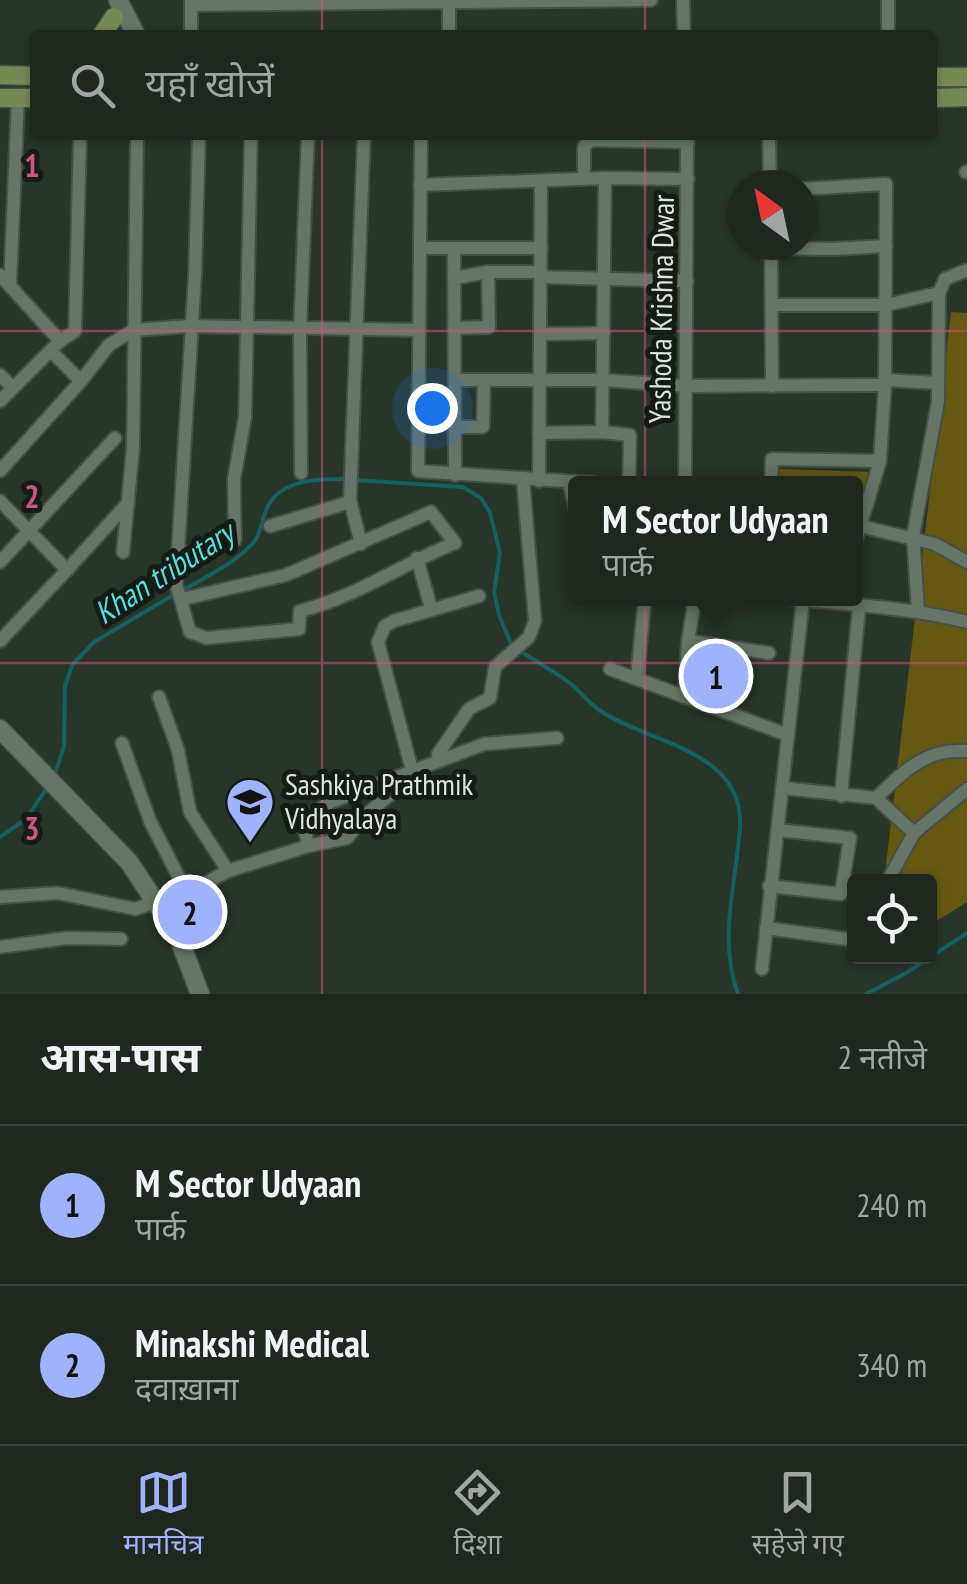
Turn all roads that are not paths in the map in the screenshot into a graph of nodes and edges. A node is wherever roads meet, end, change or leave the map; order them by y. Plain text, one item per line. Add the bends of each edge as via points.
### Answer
1 (651, 0) edge
2 (684, 0) edge
3 (888, 0) edge
4 (449, 2) edge
5 (192, 3) edge
6 (112, 6) edge
7 (104, 30) edge
8 (119, 30) edge
9 (132, 30) edge
10 (191, 30) edge
11 (449, 30) edge
12 (684, 30) edge
13 (888, 30) edge
14 (0, 75) edge
15 (30, 76) edge
16 (967, 76) edge
17 (937, 77) edge
18 (18, 98) edge
19 (937, 98) edge
20 (967, 98) edge
21 (80, 140) edge
22 (137, 140) edge
23 (198, 140) edge
24 (251, 140) edge
25 (308, 140) edge
26 (364, 140) edge
27 (421, 140) edge
28 (590, 140) edge
29 (688, 140) edge
30 (769, 140) edge
31 (770, 170) edge
32 (604, 178) junction
33 (584, 180) junction
34 (688, 180) junction
35 (541, 182) junction
36 (420, 185) junction
37 (817, 188) edge
38 (886, 246) junction
39 (420, 248) junction
40 (454, 248) junction
41 (541, 248) junction
42 (817, 248) edge
43 (771, 260) edge
44 (967, 270) edge
45 (488, 272) junction
46 (0, 275) edge
47 (541, 275) junction
48 (454, 278) junction
49 (604, 278) junction
50 (686, 280) junction
51 (10, 286) junction
52 (939, 293) junction
53 (773, 305) junction
54 (886, 305) junction
55 (190, 326) junction
56 (245, 328) junction
57 (454, 328) junction
58 (300, 329) junction
59 (356, 329) junction
60 (134, 330) junction
61 (418, 330) junction
62 (604, 333) junction
63 (540, 334) junction
64 (56, 346) junction
65 (0, 375) edge
66 (454, 380) junction
67 (484, 380) junction
68 (603, 380) junction
69 (81, 381) junction
70 (540, 381) junction
71 (885, 382) junction
72 (938, 384) junction
73 (686, 386) junction
74 (772, 386) junction
75 (12, 388) junction
76 (0, 401) edge
77 (455, 427) junction
78 (602, 432) junction
79 (539, 433) junction
80 (114, 438) dead end
81 (880, 461) junction
82 (0, 471) edge
83 (301, 473) dead end
84 (455, 475) junction
85 (628, 476) edge
86 (685, 476) edge
87 (771, 476) edge
88 (524, 480) junction
89 (539, 480) junction
90 (568, 482) edge
91 (0, 501) edge
92 (350, 502) junction
93 (128, 503) junction
94 (863, 516) edge
95 (270, 526) dead end
96 (863, 527) edge
97 (30, 531) junction
98 (914, 536) junction
99 (235, 540) dead end
100 (362, 544) junction
101 (123, 552) dead end
102 (417, 558) junction
103 (0, 562) edge
104 (967, 562) edge
105 (67, 570) junction
106 (181, 594) junction
107 (480, 596) dead end
108 (643, 606) edge
109 (694, 606) edge
110 (803, 606) edge
111 (854, 606) edge
112 (431, 608) junction
113 (860, 608) junction
114 (918, 610) junction
115 (967, 622) edge
116 (688, 641) junction
117 (0, 642) edge
118 (768, 652) dead end
119 (610, 669) dead end
120 (637, 677) junction
121 (159, 696) dead end
122 (684, 697) junction
123 (788, 735) junction
124 (557, 738) dead end
125 (4, 739) edge
126 (122, 743) dead end
127 (967, 751) edge
128 (440, 759) junction
129 (412, 770) junction
130 (782, 788) junction
131 (967, 790) edge
132 (840, 796) junction
133 (876, 798) junction
134 (778, 830) junction
135 (914, 833) junction
136 (308, 846) junction
137 (228, 871) junction
138 (891, 874) edge
139 (769, 886) junction
140 (0, 897) edge
141 (190, 899) junction
142 (157, 902) junction
143 (167, 919) junction
144 (766, 928) junction
145 (121, 939) dead end
146 (847, 939) edge
147 (0, 947) edge
148 (762, 968) dead end
149 (200, 994) edge

1 - 4 street
2 - 12 street
3 - 13 street
4 - 5 street
4 - 11 street
5 - 10 street
6 - 7 main road
6 - 8 street
6 - 9 street
14 - 15 main road
16 - 17 main road
18 - 51 street
19 - 20 main road
21 - 64 street via 75,330
22 - 60 street
23 - 55 street
24 - 56 street
25 - 58 street
26 - 59 street
27 - 36 street
28 - 33 street
29 - 34 street, Yashoda Krishna Dwar
30 - 31 street
32 - 33 street
32 - 34 street
32 - 49 street
33 - 35 street
34 - 50 street, Yashoda Krishna Dwar
35 - 36 street
35 - 41 street
36 - 39 street
37 - 38 street via 886,184
38 - 42 street
38 - 54 street
39 - 40 street
39 - 61 street
40 - 41 street
40 - 48 street
41 - 47 street
43 - 53 street
44 - 52 street via 946,278
45 - 47 street
45 - 48 street
45 - 57 street via 489,328
46 - 51 street
47 - 49 street
47 - 63 street
48 - 57 street
49 - 50 street
49 - 62 street
50 - 73 street, Yashoda Krishna Dwar
51 - 64 street
52 - 54 street
52 - 72 street
53 - 54 street
53 - 74 street
54 - 71 street
55 - 56 street
55 - 60 street
55 - 106 street
56 - 58 street
56 - 99 street via 246,417 234,479
57 - 66 street
58 - 59 street
58 - 83 street
59 - 61 street
59 - 92 street
60 - 69 street via 109,345
60 - 93 street
61 - 84 street via 418,471
62 - 63 street
62 - 68 street
63 - 70 street
64 - 69 street
64 - 75 street
65 - 75 street
66 - 67 street
66 - 77 street
67 - 70 street
67 - 77 street via 483,427
68 - 70 street
68 - 73 street
68 - 78 street
69 - 82 street
70 - 79 street
71 - 72 street
71 - 74 street
71 - 81 street
72 - 98 street
73 - 74 street
73 - 86 street, Yashoda Krishna Dwar
75 - 76 street
77 - 84 street
78 - 79 street
78 - 85 street via 630,436
79 - 89 street
80 - 97 street
81 - 87 street via 772,459
81 - 94 street
84 - 88 street
88 - 89 street
88 - 128 street via 530,638 495,667 490,698 469,709
89 - 90 street
91 - 97 street
92 - 95 street
92 - 100 street
93 - 101 street
93 - 105 street
96 - 98 street
97 - 103 street
97 - 105 street
98 - 104 street
98 - 114 street
100 - 102 street via 431,512 456,543
100 - 106 street via 286,575
102 - 106 street via 380,581 300,610 299,629 206,638 190,632
102 - 112 street
105 - 117 street
107 - 112 street
108 - 120 street
109 - 116 street
110 - 123 street
111 - 113 street
112 - 129 street via 386,626 378,642
113 - 114 street
113 - 132 street
114 - 115 street
116 - 118 street
116 - 122 street
119 - 120 street
120 - 122 street
121 - 137 street via 190,812
122 - 123 street
123 - 130 street
124 - 128 street via 484,744
125 - 142 street via 72,801
126 - 141 street via 150,821
127 - 133 street via 924,757
128 - 129 street
129 - 136 street via 347,838
129 - 136 street via 302,820
130 - 132 street
130 - 134 street
131 - 135 street
132 - 133 street
133 - 135 street
134 - 139 street
134 - 139 street via 850,838 841,894
135 - 138 street
136 - 137 street
137 - 141 street
139 - 144 street
140 - 142 street via 58,892 135,909
141 - 143 street
142 - 143 street
143 - 149 street
144 - 146 street
144 - 148 street
145 - 147 street

